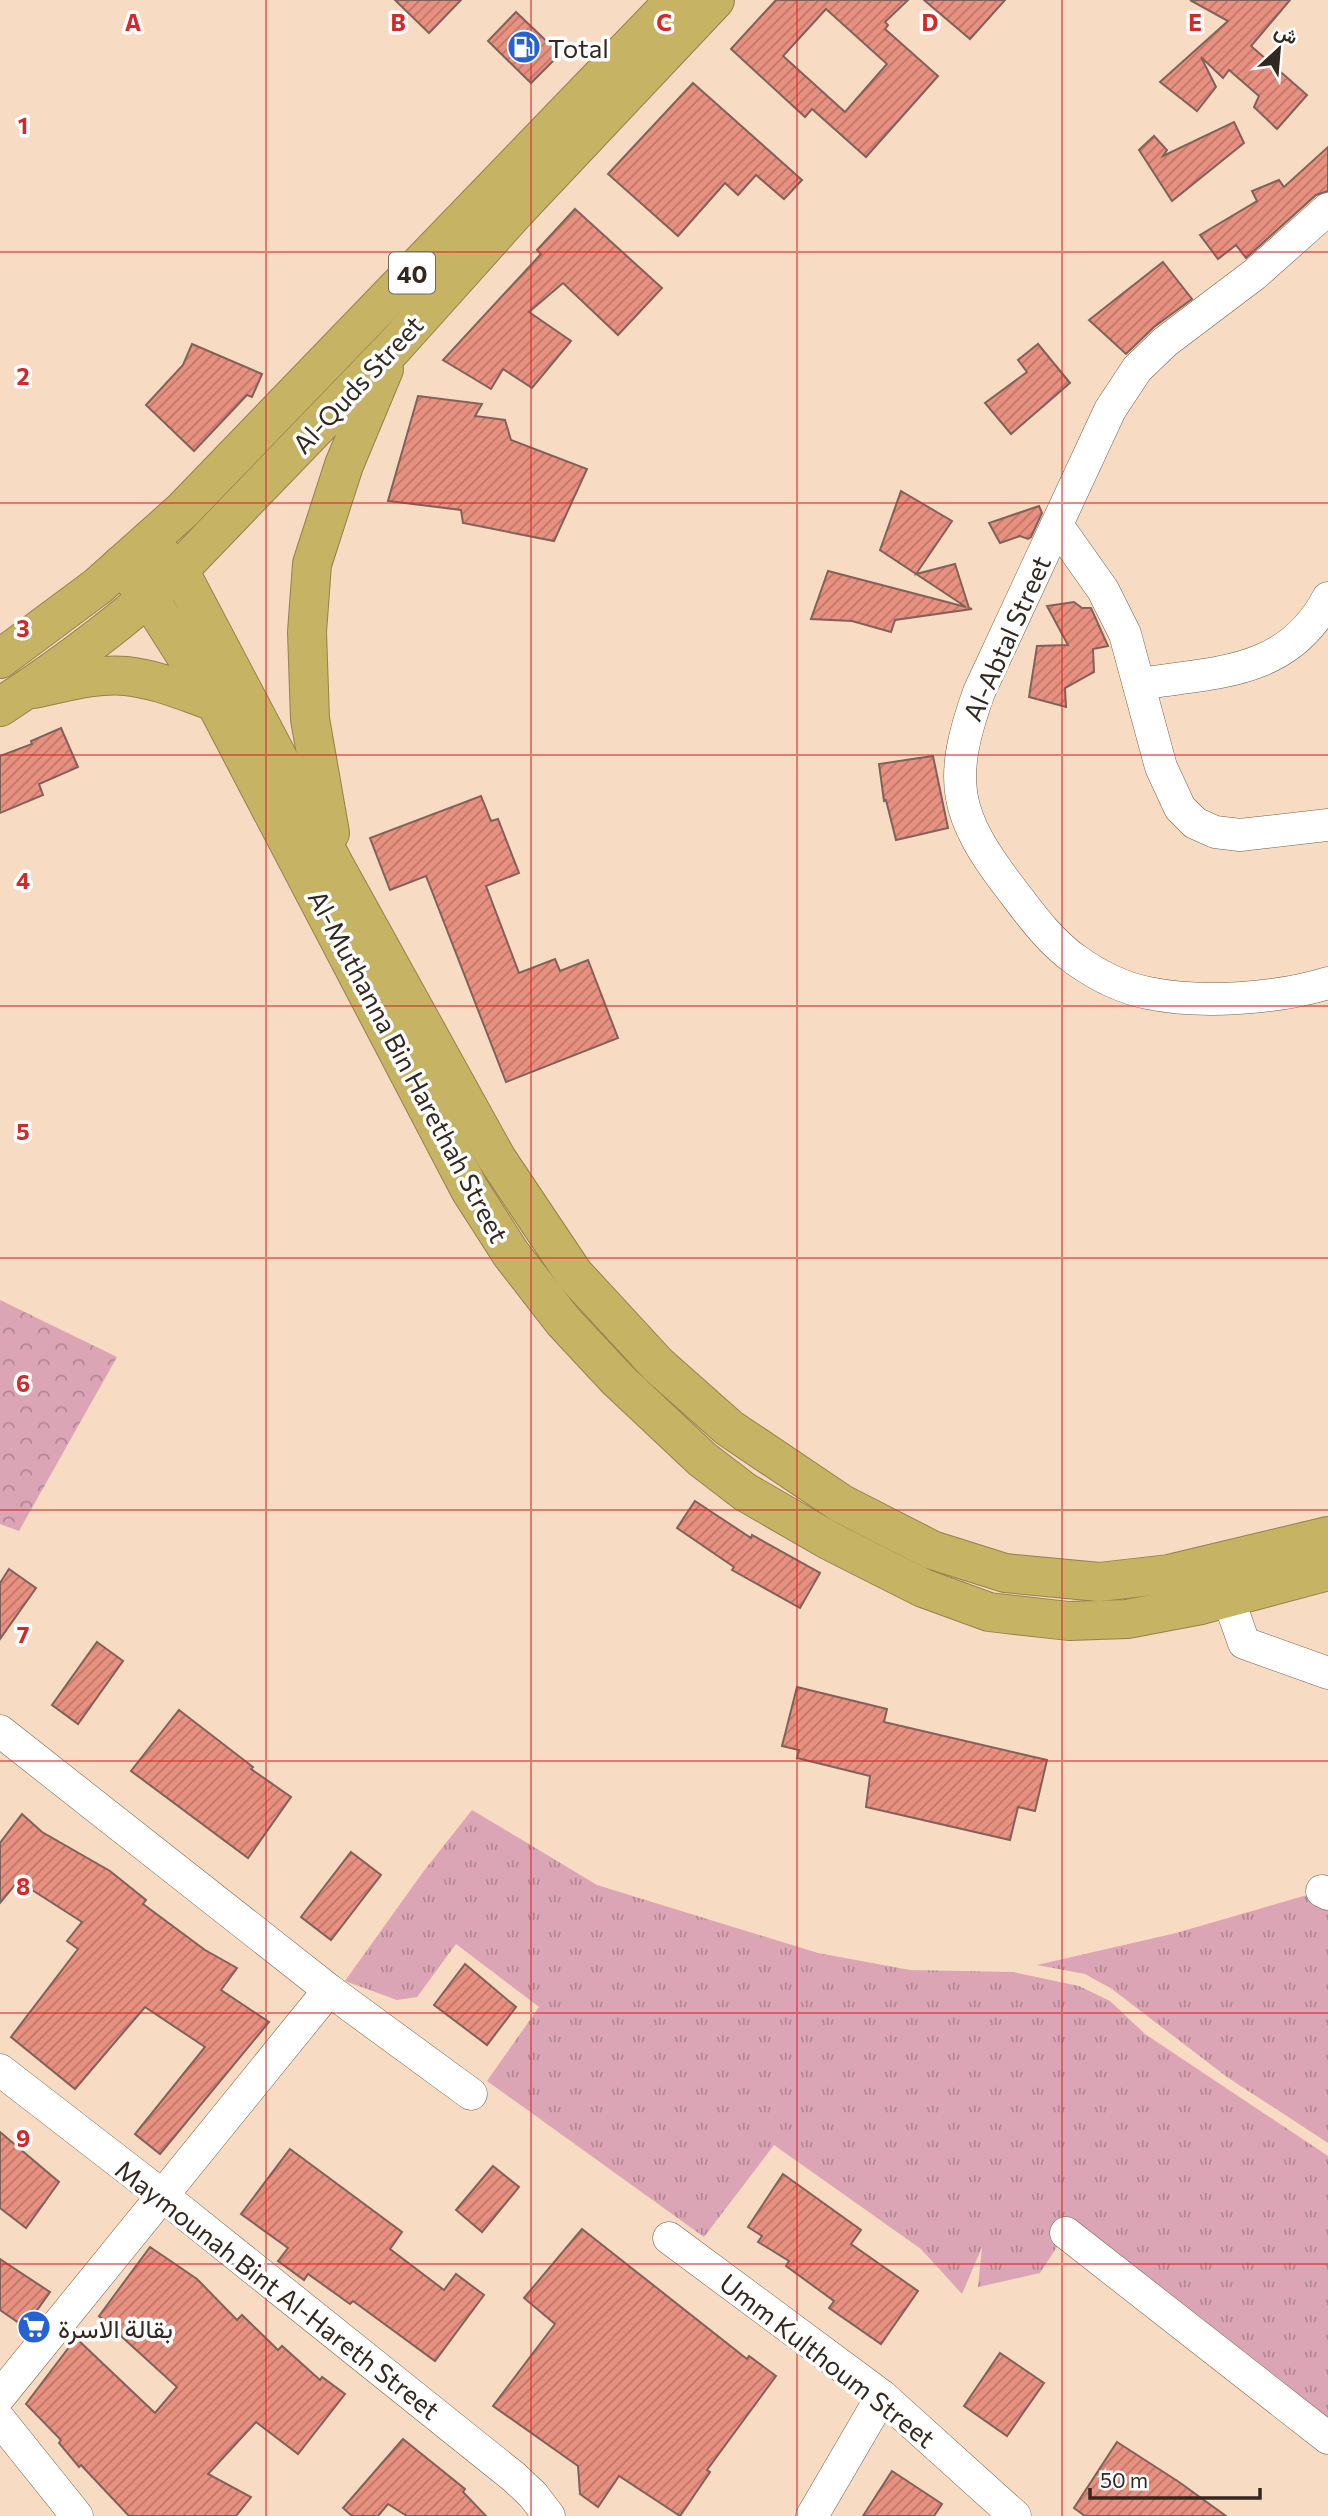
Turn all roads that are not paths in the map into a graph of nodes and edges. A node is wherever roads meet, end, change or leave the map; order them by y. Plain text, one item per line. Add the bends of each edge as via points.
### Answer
1 (676, 0) edge
2 (715, 0) edge
3 (1328, 209) edge
4 (394, 347) junction
5 (1057, 525) junction
6 (134, 554) junction
7 (179, 570) junction
8 (149, 598) junction
9 (1328, 598) edge
10 (0, 659) edge
11 (1139, 684) junction
12 (13, 699) edge
13 (215, 702) junction
14 (1328, 825) edge
15 (335, 866) junction
16 (1328, 983) edge
17 (1328, 1536) edge
18 (1328, 1571) edge
19 (1227, 1598) junction
20 (1328, 1673) edge
21 (0, 1731) edge
22 (329, 1990) junction
23 (0, 2070) edge
24 (471, 2094) dead end
25 (163, 2196) junction
26 (1066, 2233) dead end
27 (668, 2238) dead end
28 (0, 2396) edge
29 (882, 2396) junction
30 (0, 2420) edge
31 (1328, 2438) edge
32 (77, 2516) edge
33 (549, 2516) edge
34 (812, 2516) edge
35 (1015, 2516) edge

1 - 6 highway, Al-Quds Street / 40 via 183,510
2 - 4 highway, Al-Quds Street / 40
3 - 5 street, Al-Abtal Street via 1137,369 1110,410
4 - 7 highway, Al-Quds Street / 40
4 - 15 highway via 344,465 312,564 307,632 310,719
5 - 11 street via 1103,590 1125,634
5 - 16 street, Al-Abtal Street via 965,730 960,791 968,825 1041,927 1074,959 1108,980 1148,993 1247,999
6 - 7 highway, Al-Muthanna Bin Harethah Street
6 - 8 highway, Al-Muthanna Bin Harethah Street
6 - 10 highway, Al-Quds Street / 40
7 - 8 highway, Al-Quds Street / 40
7 - 15 highway, Al-Muthanna Bin Harethah Street
8 - 12 highway, Al-Quds Street / 40
8 - 13 highway, Al-Muthanna Bin Harethah Street
9 - 11 street via 1297,640 1276,655 1252,665
11 - 14 street via 1168,786 1195,823 1215,832 1240,835
12 - 13 highway via 78,680 124,676
13 - 19 highway, Al-Muthanna Bin Harethah Street via 463,1178 504,1244 563,1321 702,1459 745,1492 830,1541 923,1588 989,1612 1069,1621 1127,1619
15 - 17 highway, Al-Muthanna Bin Harethah Street via 497,1159 574,1274 658,1365 719,1419 808,1482 932,1549 1005,1573 1099,1582 1169,1574
18 - 19 highway, Al-Muthanna Bin Harethah Street
19 - 20 street via 1244,1643
21 - 22 street
22 - 24 street
22 - 25 street
23 - 25 street, Maymounah Bint Al-Hareth Street
25 - 28 street
25 - 33 street, Maymounah Bint Al-Hareth Street via 514,2477
26 - 31 street
27 - 29 street, Umm Kulthoum Street
29 - 34 street
29 - 35 street, Umm Kulthoum Street
30 - 32 street

